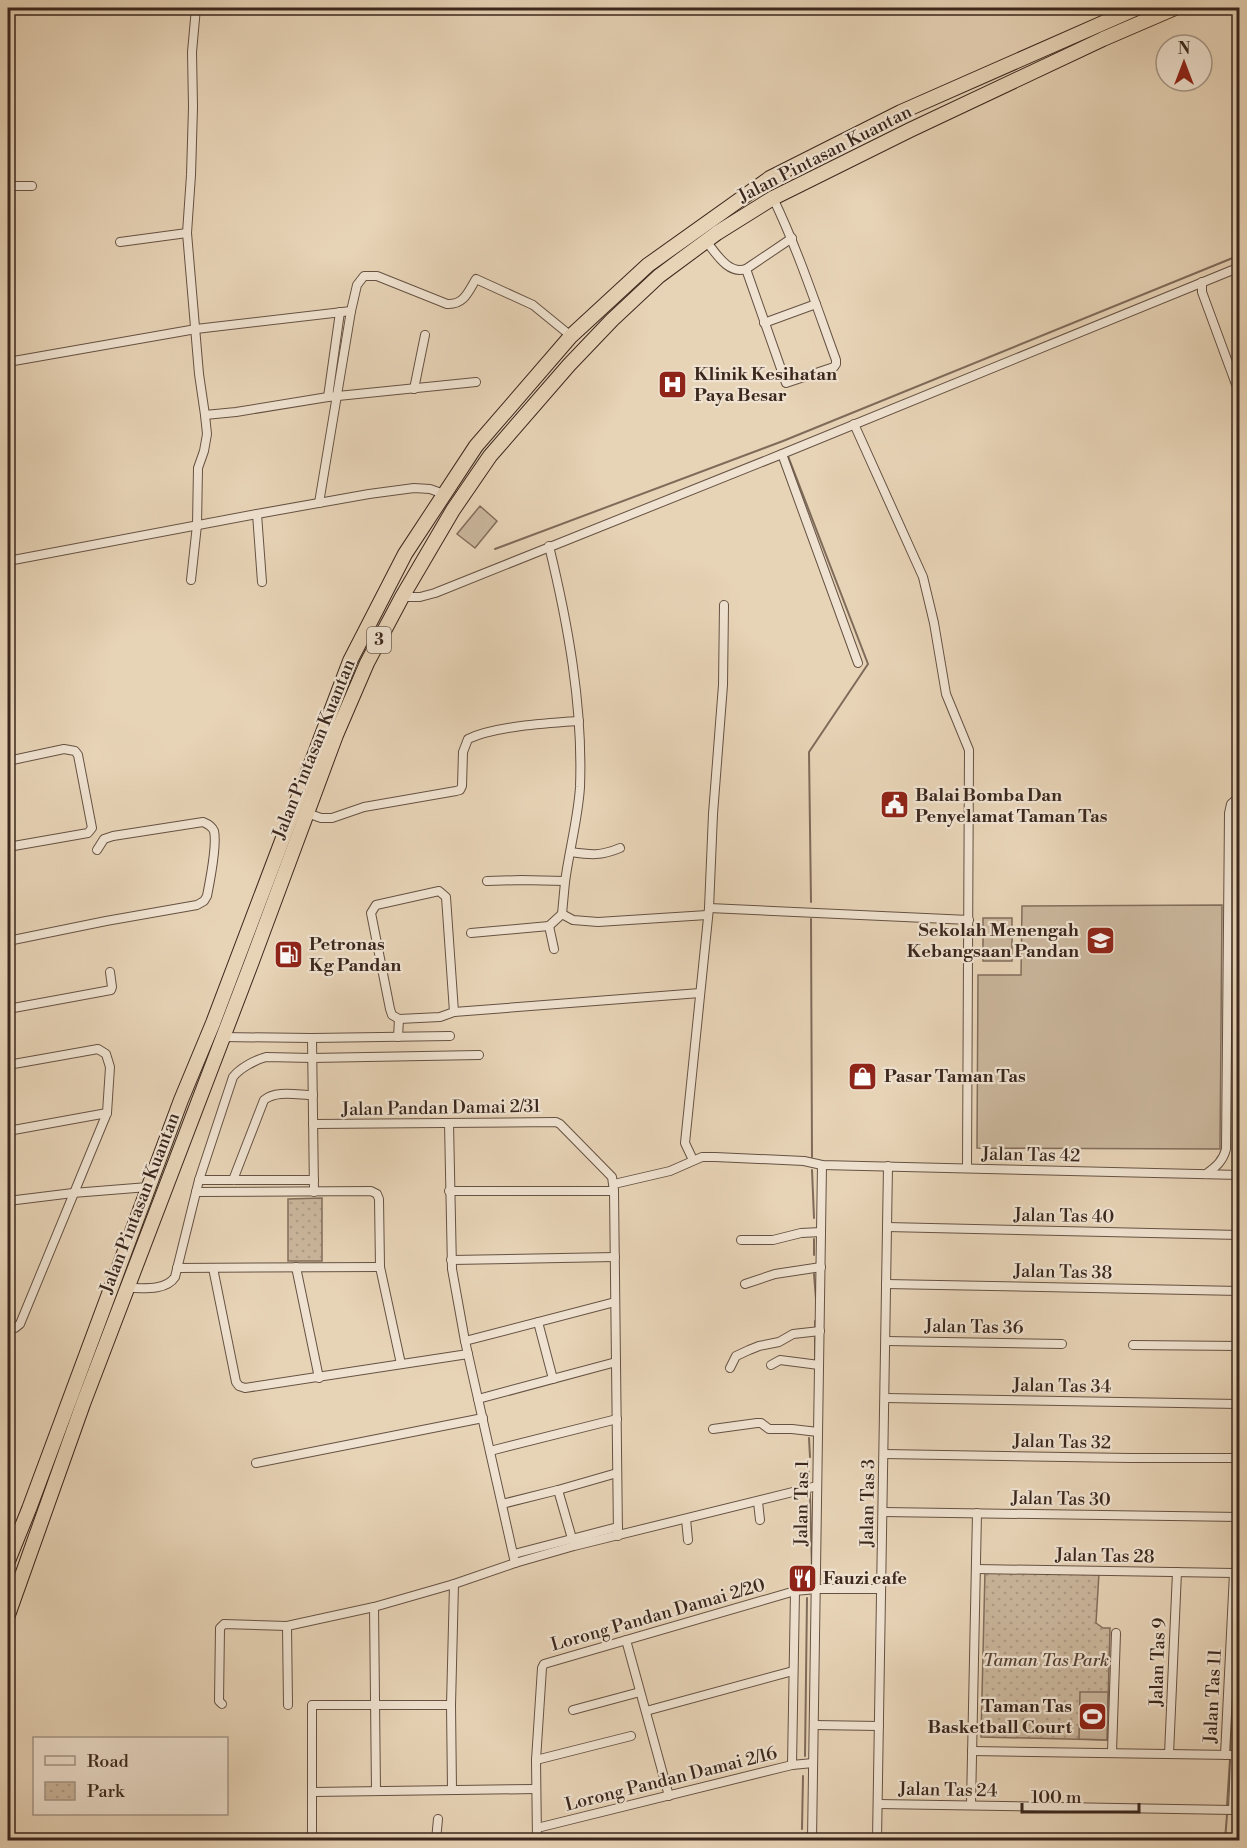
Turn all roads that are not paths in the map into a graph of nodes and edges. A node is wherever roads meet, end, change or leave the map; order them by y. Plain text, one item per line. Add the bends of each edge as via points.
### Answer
1 (196, 8) edge
2 (1137, 8) edge
3 (1175, 8) edge
4 (8, 186) edge
5 (32, 186) dead end
6 (773, 198) junction
7 (187, 234) junction
8 (792, 238) junction
9 (706, 241) junction
10 (120, 242) dead end
11 (1239, 267) edge
12 (746, 269) junction
13 (1202, 282) junction
14 (816, 304) junction
15 (351, 310) junction
16 (340, 312) junction
17 (764, 323) junction
18 (196, 329) junction
19 (425, 335) dead end
20 (571, 336) junction
21 (8, 362) edge
22 (476, 382) dead end
23 (1237, 387) dead end
24 (414, 388) junction
25 (332, 397) junction
26 (205, 415) junction
27 (854, 424) junction
28 (782, 454) junction
29 (444, 494) junction
30 (319, 503) junction
31 (257, 514) junction
32 (197, 525) junction
33 (549, 546) junction
34 (8, 561) edge
35 (191, 580) dead end
36 (262, 582) dead end
37 (402, 597) junction
38 (724, 605) dead end
39 (858, 663) dead end
40 (579, 721) junction
41 (8, 761) edge
42 (1239, 796) edge
43 (307, 813) junction
44 (8, 847) edge
45 (620, 848) dead end
46 (97, 850) dead end
47 (571, 852) junction
48 (487, 880) dead end
49 (565, 881) junction
50 (708, 911) junction
51 (562, 915) junction
52 (969, 920) junction
53 (549, 926) junction
54 (471, 933) dead end
55 (8, 941) edge
56 (554, 949) dead end
57 (110, 972) dead end
58 (699, 993) junction
59 (8, 1009) edge
60 (454, 1012) junction
61 (399, 1019) junction
62 (450, 1036) dead end
63 (222, 1037) junction
64 (398, 1037) junction
65 (312, 1038) junction
66 (479, 1055) dead end
67 (312, 1058) junction
68 (8, 1065) edge
69 (312, 1095) junction
70 (107, 1113) junction
71 (449, 1123) junction
72 (313, 1124) junction
73 (8, 1131) edge
74 (693, 1160) junction
75 (822, 1165) junction
76 (888, 1166) junction
77 (967, 1168) junction
78 (1206, 1174) junction
79 (1239, 1174) edge
80 (199, 1180) junction
81 (233, 1180) junction
82 (314, 1180) junction
83 (148, 1188) junction
84 (614, 1188) junction
85 (449, 1191) junction
86 (73, 1192) junction
87 (196, 1192) junction
88 (314, 1192) junction
89 (8, 1201) edge
90 (887, 1227) junction
91 (821, 1232) junction
92 (1239, 1235) edge
93 (741, 1240) dead end
94 (615, 1257) junction
95 (451, 1260) junction
96 (296, 1267) junction
97 (380, 1267) junction
98 (821, 1267) junction
99 (177, 1268) junction
100 (213, 1268) junction
101 (745, 1284) dead end
102 (886, 1284) junction
103 (128, 1288) junction
104 (1239, 1291) edge
105 (615, 1302) junction
106 (538, 1322) junction
107 (8, 1330) edge
108 (820, 1331) junction
109 (465, 1341) junction
110 (885, 1341) junction
111 (1062, 1344) dead end
112 (1133, 1345) dead end
113 (1239, 1346) edge
114 (468, 1354) junction
115 (616, 1362) junction
116 (401, 1364) junction
117 (771, 1365) dead end
118 (819, 1365) junction
119 (730, 1368) dead end
120 (319, 1378) junction
121 (554, 1379) junction
122 (885, 1398) junction
123 (478, 1399) junction
124 (1239, 1404) edge
125 (483, 1418) junction
126 (617, 1419) junction
127 (713, 1429) dead end
128 (818, 1432) junction
129 (490, 1451) junction
130 (884, 1454) junction
131 (1239, 1458) edge
132 (256, 1463) dead end
133 (617, 1473) junction
134 (817, 1486) junction
135 (558, 1490) junction
136 (758, 1502) junction
137 (502, 1504) junction
138 (883, 1512) junction
139 (977, 1513) junction
140 (1239, 1517) edge
141 (686, 1519) junction
142 (760, 1520) dead end
143 (618, 1532) junction
144 (688, 1540) dead end
145 (573, 1543) junction
146 (515, 1559) junction
147 (8, 1561) edge
148 (976, 1569) junction
149 (1177, 1572) junction
150 (1237, 1573) edge
151 (454, 1584) junction
152 (816, 1589) junction
153 (881, 1589) junction
154 (795, 1591) junction
155 (374, 1607) junction
156 (8, 1615) edge
157 (287, 1626) junction
158 (1116, 1633) dead end
159 (626, 1640) junction
160 (793, 1671) junction
161 (640, 1692) junction
162 (222, 1704) dead end
163 (288, 1705) dead end
164 (451, 1705) junction
165 (375, 1706) junction
166 (573, 1710) dead end
167 (646, 1711) junction
168 (814, 1725) junction
169 (879, 1726) junction
170 (631, 1736) dead end
171 (972, 1751) junction
172 (1112, 1752) junction
173 (1169, 1754) junction
174 (1225, 1755) junction
175 (536, 1760) junction
176 (813, 1763) junction
177 (792, 1765) junction
178 (537, 1789) junction
179 (452, 1790) junction
180 (376, 1791) junction
181 (312, 1792) junction
182 (669, 1796) junction
183 (878, 1804) junction
184 (971, 1805) junction
185 (1236, 1810) edge
186 (438, 1819) dead end
187 (537, 1828) junction
188 (812, 1838) edge
189 (312, 1840) edge
190 (436, 1840) edge
191 (537, 1840) edge
192 (800, 1840) edge
193 (877, 1840) edge

1 - 7 street
2 - 20 highway, Jalan Pintasan Kuantan / 3 via 901,112 770,178 648,265
3 - 6 highway, Jalan Pintasan Kuantan / 3 via 1060,59
4 - 5 street
6 - 8 street
6 - 9 highway, Jalan Pintasan Kuantan / 3
7 - 10 street
7 - 18 street
8 - 12 street
8 - 14 street
9 - 12 street via 729,268
9 - 37 highway, Jalan Pintasan Kuantan / 3 via 659,276 612,320 490,456
11 - 13 street
12 - 17 street
13 - 23 street via 1202,292
13 - 27 street
14 - 17 street
14 - 17 street via 836,360 834,367 786,382
15 - 16 street
15 - 20 street via 357,285 364,276 377,276 447,304 464,299 476,279 533,305
15 - 25 street
16 - 18 street
16 - 25 street
18 - 21 street
18 - 26 street
19 - 24 street
20 - 29 highway, Jalan Pintasan Kuantan / 3 via 476,446
22 - 24 street
24 - 25 street
25 - 26 street
25 - 30 street
26 - 32 street via 206,444 197,473
27 - 28 street
27 - 52 street via 923,577 946,694 968,744
28 - 33 street
28 - 39 street
29 - 30 street via 414,488
29 - 83 highway, Jalan Pintasan Kuantan / 3 via 405,554 350,662
30 - 31 street
31 - 32 street
31 - 36 street
32 - 34 street
32 - 35 street
33 - 37 street via 435,593
33 - 40 street
37 - 43 highway, Jalan Pintasan Kuantan / 3 via 367,663
38 - 50 street via 723,685
40 - 43 street via 523,727 468,739 460,790 364,807 333,818
40 - 47 street via 580,787
41 - 44 street via 64,749 75,751 92,828 88,833
42 - 78 street via 1228,813 1226,1149 1225,1156
43 - 63 highway, Jalan Pintasan Kuantan / 3
45 - 47 street via 591,855
46 - 55 street via 104,839 113,836 210,824 214,850 207,896 197,905
47 - 49 street
48 - 49 street
49 - 51 street
50 - 51 street via 598,922
50 - 52 street
50 - 58 street
51 - 53 street
52 - 77 street
53 - 54 street
53 - 56 street
57 - 59 street via 111,990
58 - 60 street
58 - 74 street via 685,1143
60 - 61 street via 440,1017
60 - 61 street via 446,897 439,891 376,905 371,913 390,1009
61 - 64 street
62 - 64 street
63 - 65 street
63 - 103 highway, Jalan Pintasan Kuantan / 3
64 - 65 street
65 - 67 street
66 - 67 street
67 - 69 street
67 - 80 street via 260,1058 236,1072
68 - 70 street via 102,1050 110,1066
69 - 72 street
69 - 81 street via 276,1095 264,1100
70 - 73 street
70 - 86 street
71 - 72 street, Jalan Pandan Damai 2/31
71 - 84 street, Jalan Pandan Damai 2/31 via 556,1122 612,1178
71 - 85 street
72 - 82 street
74 - 75 street, Jalan Tas 42 via 715,1156
74 - 84 street, Jalan Tas 42
75 - 76 street, Jalan Tas 42
75 - 91 street, Jalan Tas 1
76 - 77 street, Jalan Tas 42
76 - 90 street, Jalan Tas 3
77 - 78 street, Jalan Tas 42
78 - 79 street, Jalan Tas 42
80 - 81 street
80 - 87 street
81 - 82 street
82 - 88 street
83 - 86 street
83 - 147 highway, Jalan Pintasan Kuantan / 3
84 - 85 street, Jalan Tas 42
84 - 94 street
85 - 95 street
86 - 89 street
86 - 107 street via 20,1324
87 - 88 street
87 - 99 street
88 - 97 street via 377,1194
90 - 92 street, Jalan Tas 40
90 - 102 street, Jalan Tas 3
91 - 93 street via 773,1240
91 - 98 street, Jalan Tas 1
94 - 95 street
94 - 105 street
95 - 109 street
96 - 97 street
96 - 100 street
96 - 120 street
97 - 116 street
98 - 101 street via 775,1274
98 - 108 street, Jalan Tas 1
99 - 100 street
99 - 103 street via 168,1284
100 - 120 street via 239,1386
102 - 104 street, Jalan Tas 38
102 - 110 street, Jalan Tas 3
103 - 156 highway, Jalan Pintasan Kuantan / 3
105 - 106 street
105 - 115 street
106 - 109 street
106 - 121 street
108 - 118 street, Jalan Tas 1
108 - 119 street via 793,1334 740,1353
109 - 114 street
110 - 111 street, Jalan Tas 36
110 - 122 street, Jalan Tas 3
112 - 113 street
114 - 116 street
114 - 123 street
115 - 121 street
115 - 126 street
116 - 120 street
117 - 118 street via 780,1360
118 - 128 street, Jalan Tas 1
121 - 123 street
122 - 124 street, Jalan Tas 34
122 - 130 street, Jalan Tas 3
123 - 125 street
125 - 129 street
125 - 132 street
126 - 129 street
126 - 133 street
127 - 128 street via 761,1423 769,1429
128 - 134 street, Jalan Tas 1
129 - 137 street
130 - 131 street, Jalan Tas 32
130 - 138 street, Jalan Tas 3
133 - 135 street
133 - 143 street
134 - 136 street
134 - 152 street, Jalan Tas 1
135 - 137 street
135 - 145 street
136 - 141 street
136 - 142 street
137 - 146 street
138 - 139 street, Jalan Tas 30
138 - 153 street, Jalan Tas 3
139 - 140 street, Jalan Tas 30
139 - 148 street
141 - 143 street
141 - 144 street
143 - 145 street
145 - 146 street
146 - 151 street
148 - 149 street, Jalan Tas 28
148 - 171 street
149 - 150 street, Jalan Tas 28
149 - 173 street, Jalan Tas 9
150 - 174 street, Jalan Tas 11
151 - 155 street
151 - 164 street
152 - 153 street, Lorong Pandan Damai 2/20
152 - 154 street, Lorong Pandan Damai 2/20
152 - 168 street, Jalan Tas 1
153 - 169 street, Jalan Tas 3
154 - 159 street, Lorong Pandan Damai 2/20
154 - 160 street
155 - 157 street
155 - 165 street
157 - 162 street via 224,1624 220,1628
157 - 163 street
158 - 172 street
159 - 161 street
159 - 175 street, Lorong Pandan Damai 2/20 via 544,1664
160 - 167 street
160 - 177 street
161 - 166 street
161 - 167 street
164 - 165 street
164 - 179 street
165 - 180 street
165 - 181 street via 312,1705
167 - 182 street
168 - 169 street
168 - 176 street, Jalan Tas 1
169 - 183 street, Jalan Tas 3
170 - 175 street
171 - 172 street
171 - 184 street
172 - 173 street
173 - 174 street
174 - 185 street via 1234,1757
175 - 178 street
176 - 177 street, Lorong Pandan Damai 2/16
176 - 188 street, Jalan Tas 1
177 - 182 street, Lorong Pandan Damai 2/16
178 - 179 street
178 - 187 street
179 - 180 street
180 - 181 street
181 - 189 street
182 - 187 street, Lorong Pandan Damai 2/16
183 - 184 street, Jalan Tas 24
183 - 193 street, Jalan Tas 3
184 - 185 street, Jalan Tas 24
186 - 190 street
187 - 191 street
188 - 192 street

